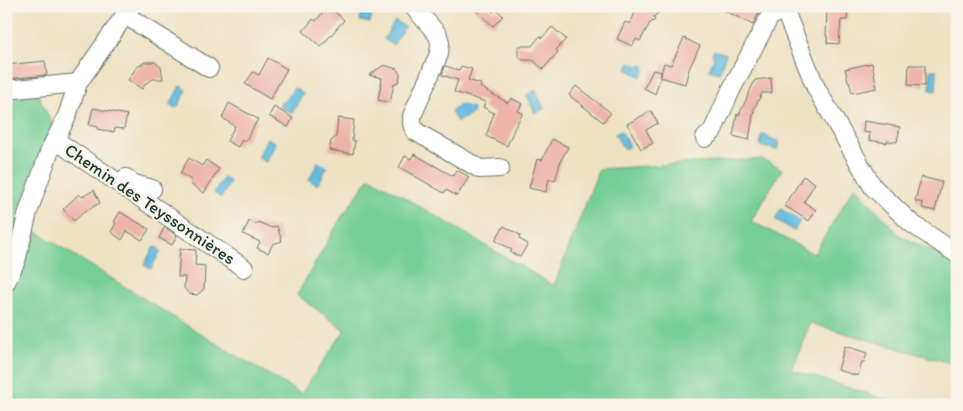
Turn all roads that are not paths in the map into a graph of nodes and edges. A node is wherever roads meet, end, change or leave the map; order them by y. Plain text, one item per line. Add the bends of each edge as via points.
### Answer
1 (413, 6) edge
2 (783, 6) edge
3 (132, 9) edge
4 (209, 68) dead end
5 (78, 83) junction
6 (6, 90) edge
7 (58, 135) junction
8 (704, 138) dead end
9 (500, 168) dead end
10 (152, 189) dead end
11 (957, 240) edge
12 (939, 242) junction
13 (957, 254) edge
14 (244, 268) dead end
15 (6, 282) edge

1 - 9 street via 438,35 440,43 439,54 412,116 415,130 480,169
2 - 8 street via 769,18 712,132
2 - 12 street via 816,88 873,187 911,223
3 - 4 street
3 - 5 street
5 - 6 street
5 - 7 street
7 - 10 street, Chemin des Teyssonnières via 134,184
7 - 14 street, Chemin des Teyssonnières
7 - 15 street via 28,212 16,261
11 - 12 street
12 - 13 street

